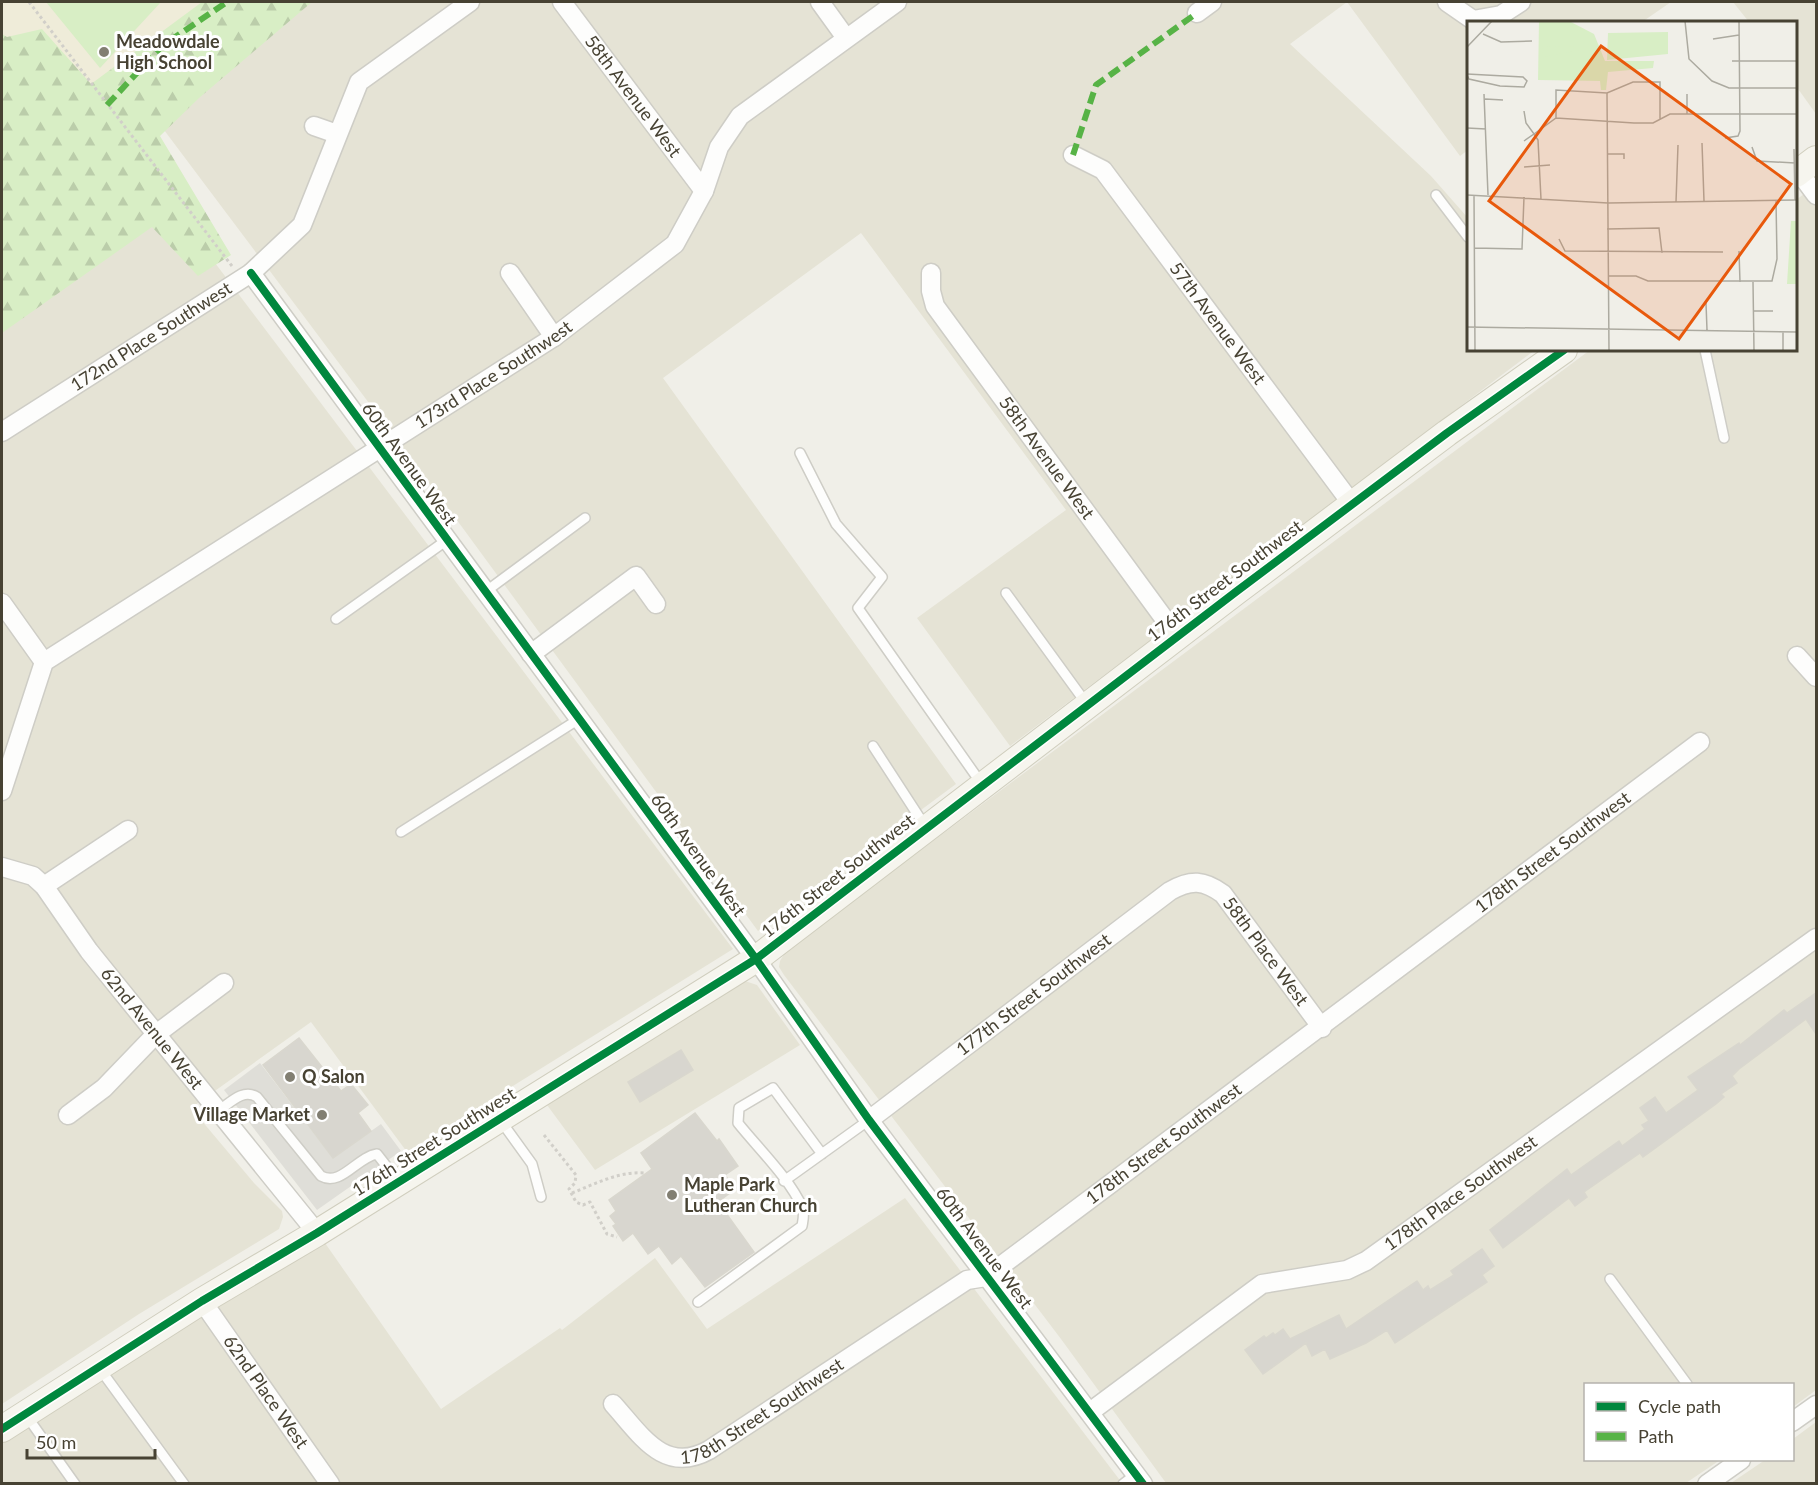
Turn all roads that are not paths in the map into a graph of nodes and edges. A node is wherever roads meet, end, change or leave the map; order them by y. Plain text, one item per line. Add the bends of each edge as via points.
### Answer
1 (470, 2) edge
2 (562, 2) edge
3 (820, 2) edge
4 (897, 2) edge
5 (1447, 2) edge
6 (1521, 2) edge
7 (846, 38) junction
8 (314, 126) dead end
9 (337, 134) junction
10 (1073, 155) dead end
11 (1804, 168) edge
12 (704, 191) junction
13 (1436, 195) dead end
14 (1816, 195) edge
15 (1467, 236) edge
16 (510, 273) dead end
17 (931, 273) dead end
18 (247, 275) junction
19 (554, 337) junction
20 (1560, 351) edge
21 (1705, 351) edge
22 (2, 432) edge
23 (1724, 438) dead end
24 (380, 449) junction
25 (800, 453) dead end
26 (1352, 504) junction
27 (585, 518) dead end
28 (447, 540) junction
29 (484, 592) junction
30 (1006, 592) dead end
31 (2, 603) edge
32 (656, 604) dead end
33 (336, 619) dead end
34 (1177, 636) junction
35 (531, 654) junction
36 (1797, 656) dead end
37 (44, 662) junction
38 (1816, 676) edge
39 (1087, 705) junction
40 (579, 719) junction
41 (1700, 742) dead end
42 (873, 746) dead end
43 (982, 785) junction
44 (2, 791) edge
45 (926, 828) junction
46 (128, 830) dead end
47 (401, 832) dead end
48 (2, 867) edge
49 (1202, 882) joint
50 (44, 886) junction
51 (1816, 938) edge
52 (756, 959) junction
53 (224, 983) dead end
54 (1322, 1028) junction
55 (155, 1035) junction
56 (218, 1112) junction
57 (68, 1115) dead end
58 (500, 1119) junction
59 (869, 1120) junction
60 (822, 1154) junction
61 (784, 1181) junction
62 (399, 1182) junction
63 (541, 1197) dead end
64 (317, 1233) junction
65 (986, 1277) junction
66 (1610, 1279) dead end
67 (202, 1301) junction
68 (698, 1302) dead end
69 (99, 1367) junction
70 (1686, 1383) edge
71 (613, 1404) dead end
72 (1816, 1405) edge
73 (1090, 1412) junction
74 (25, 1414) junction
75 (1794, 1421) edge
76 (2, 1429) edge
77 (1740, 1461) edge
78 (1134, 1480) edge
79 (75, 1484) edge
80 (184, 1484) edge
81 (330, 1484) edge
82 (1707, 1484) edge

1 - 9 street, 172nd Place Southwest via 359,82
2 - 12 street, 58th Avenue West
3 - 7 street
4 - 7 street, 173rd Place Southwest
5 - 6 street via 1473,20 1501,15
7 - 12 street, 173rd Place Southwest via 740,116 719,147
8 - 9 street
9 - 18 street, 172nd Place Southwest via 303,225
10 - 26 street, 57th Avenue West via 1102,170
11 - 14 street
12 - 19 street, 173rd Place Southwest via 675,244
13 - 15 lane
16 - 19 street
17 - 34 street, 58th Avenue West via 935,306
18 - 22 street, 172nd Place Southwest
18 - 24 street, 60th Avenue West
19 - 24 street, 173rd Place Southwest
20 - 26 street, 176th Street Southwest
21 - 23 lane
24 - 28 street, 60th Avenue West
24 - 37 street, 173rd Place Southwest
25 - 43 lane via 836,524 882,577 858,608
26 - 34 street, 176th Street Southwest
27 - 29 lane
28 - 29 street, 60th Avenue West
28 - 33 lane
29 - 35 street, 60th Avenue West
30 - 39 lane
31 - 37 street
32 - 35 street via 636,576
34 - 39 street, 176th Street Southwest
35 - 40 street, 60th Avenue West
36 - 38 street
37 - 44 street
39 - 43 street, 176th Street Southwest
40 - 47 lane
40 - 52 street, 60th Avenue West
41 - 54 street, 178th Street Southwest
42 - 45 lane
43 - 45 street, 176th Street Southwest
45 - 52 street, 176th Street Southwest
46 - 50 street
48 - 50 street, 62nd Avenue West via 33,876
49 - 54 street, 58th Place West via 1223,894
49 - 59 street, 177th Street Southwest via 1170,891
50 - 55 street, 62nd Avenue West
51 - 73 street, 178th Place Southwest via 1366,1261 1347,1270 1262,1284
52 - 58 street, 176th Street Southwest
52 - 59 street, 60th Avenue West
53 - 55 street
54 - 65 street, 178th Street Southwest
55 - 56 street, 62nd Avenue West
55 - 57 street via 104,1088
56 - 62 lane via 243,1094 251,1093 327,1180 377,1154
56 - 64 street, 62nd Avenue West
58 - 62 street, 176th Street Southwest
58 - 63 lane via 532,1164
59 - 60 lane
59 - 65 street, 60th Avenue West
60 - 61 lane
60 - 61 lane via 773,1088 739,1108 738,1123
61 - 68 lane via 802,1208 802,1226
62 - 64 street, 176th Street Southwest
64 - 67 street, 176th Street Southwest
65 - 71 street, 178th Street Southwest via 967,1280 696,1457 682,1460 659,1452
65 - 73 street, 60th Avenue West
66 - 70 lane
67 - 69 street, 176th Street Southwest
67 - 81 street, 62nd Place West
69 - 74 street, 176th Street Southwest
69 - 80 lane
72 - 75 street
73 - 78 street, 60th Avenue West
74 - 76 street, 176th Street Southwest
74 - 79 lane
77 - 82 street

